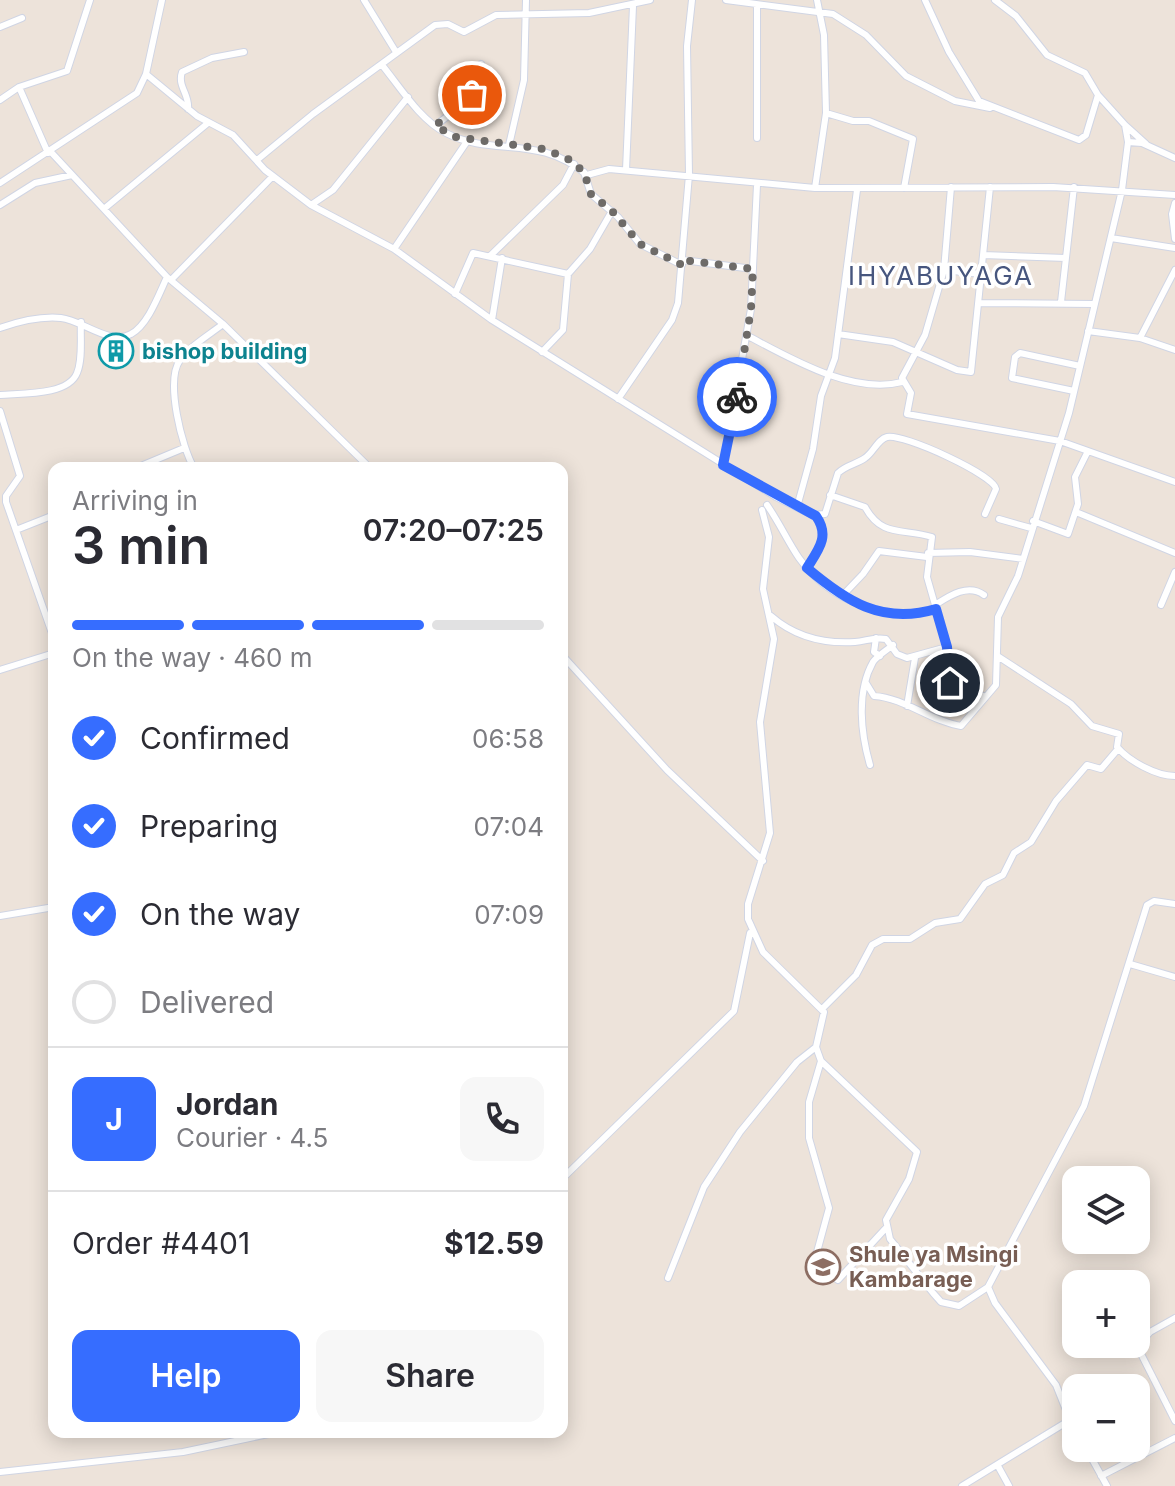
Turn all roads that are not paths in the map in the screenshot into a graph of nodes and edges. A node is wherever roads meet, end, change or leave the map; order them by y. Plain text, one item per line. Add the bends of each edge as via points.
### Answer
1 (90, 0) edge
2 (162, 0) edge
3 (364, 0) edge
4 (526, 0) edge
5 (650, 0) edge
6 (692, 0) edge
7 (726, 0) edge
8 (817, 0) edge
9 (925, 0) edge
10 (995, 0) edge
11 (757, 5) junction
12 (633, 6) junction
13 (819, 10) junction
14 (526, 15) junction
15 (22, 18) dead end
16 (0, 27) edge
17 (244, 52) dead end
18 (396, 52) junction
19 (481, 64) dead end
20 (382, 65) junction
21 (146, 74) junction
22 (19, 87) junction
23 (1098, 95) junction
24 (408, 97) junction
25 (0, 100) edge
26 (990, 108) junction
27 (188, 109) junction
28 (826, 113) junction
29 (208, 123) junction
30 (1125, 125) junction
31 (435, 126) junction
32 (757, 138) dead end
33 (468, 140) junction
34 (1128, 142) junction
35 (509, 145) junction
36 (1147, 145) junction
37 (49, 152) junction
38 (1175, 158) edge
39 (257, 160) junction
40 (574, 164) junction
41 (626, 170) junction
42 (584, 172) junction
43 (72, 175) junction
44 (689, 175) junction
45 (273, 176) junction
46 (0, 183) edge
47 (757, 185) junction
48 (951, 187) junction
49 (990, 187) junction
50 (1074, 187) junction
51 (815, 188) junction
52 (904, 188) junction
53 (857, 190) junction
54 (1122, 190) junction
55 (1175, 195) edge
56 (1175, 203) edge
57 (0, 205) edge
58 (311, 205) junction
59 (105, 208) junction
60 (612, 211) junction
61 (1111, 238) junction
62 (1175, 239) edge
63 (1175, 248) edge
64 (394, 249) junction
65 (983, 255) junction
66 (490, 256) junction
67 (502, 258) junction
68 (1066, 258) junction
69 (683, 263) junction
70 (753, 269) junction
71 (944, 270) junction
72 (1175, 270) edge
73 (568, 274) junction
74 (981, 274) junction
75 (169, 279) junction
76 (455, 294) junction
77 (1061, 302) junction
78 (980, 303) junction
79 (1094, 304) junction
80 (492, 320) junction
81 (81, 322) junction
82 (223, 324) junction
83 (0, 328) edge
84 (1088, 331) junction
85 (838, 334) junction
86 (748, 336) junction
87 (1140, 338) junction
88 (915, 350) junction
89 (1175, 350) edge
90 (542, 352) junction
91 (1080, 366) junction
92 (829, 374) junction
93 (902, 382) junction
94 (1074, 391) junction
95 (0, 395) edge
96 (618, 399) junction
97 (0, 411) edge
98 (1060, 441) junction
99 (184, 448) junction
100 (1087, 453) junction
101 (150, 462) edge
102 (191, 462) edge
103 (364, 462) edge
104 (723, 465) junction
105 (1175, 482) edge
106 (830, 495) junction
107 (797, 507) junction
108 (1076, 512) junction
109 (985, 514) dead end
110 (816, 516) junction
111 (48, 517) edge
112 (999, 519) dead end
113 (1032, 525) junction
114 (16, 530) junction
115 (1175, 553) edge
116 (928, 555) junction
117 (1023, 559) junction
118 (807, 568) junction
119 (1175, 572) edge
120 (843, 595) junction
121 (984, 595) dead end
122 (1161, 605) dead end
123 (935, 607) junction
124 (771, 616) junction
125 (48, 622) edge
126 (876, 638) junction
127 (893, 645) junction
128 (947, 647) junction
129 (48, 655) edge
130 (880, 656) junction
131 (999, 657) junction
132 (915, 658) junction
133 (568, 662) edge
134 (0, 670) edge
135 (866, 683) junction
136 (985, 697) junction
137 (907, 706) junction
138 (1118, 749) junction
139 (870, 765) dead end
140 (1175, 776) edge
141 (763, 861) junction
142 (1175, 904) edge
143 (48, 908) edge
144 (0, 916) edge
145 (750, 927) junction
146 (1130, 964) junction
147 (1175, 977) edge
148 (822, 1009) junction
149 (816, 1047) junction
150 (821, 1061) junction
151 (568, 1173) edge
152 (885, 1229) junction
153 (668, 1278) dead end
154 (988, 1287) junction
155 (1175, 1318) edge
156 (1150, 1332) edge
157 (1142, 1358) edge
158 (1062, 1400) edge
159 (1175, 1421) edge
160 (1062, 1425) edge
161 (250, 1438) edge
162 (1175, 1438) edge
163 (1094, 1462) edge
164 (998, 1466) junction
165 (0, 1472) edge
166 (1101, 1476) junction
167 (962, 1486) edge
168 (1009, 1486) edge
169 (1107, 1486) edge

1 - 22 street via 67,71
2 - 21 street
3 - 18 street
4 - 14 street
5 - 12 street
6 - 44 street via 687,46
7 - 11 street
8 - 13 street
9 - 26 street via 972,92
10 - 23 street via 1016,16 1047,55 1082,70
11 - 13 street
11 - 32 street
12 - 14 street via 575,15
12 - 41 street
13 - 26 street via 856,26 906,76 955,101
13 - 28 street
14 - 18 street via 492,16 464,32 439,24
14 - 35 street via 524,80
15 - 16 street
17 - 27 street via 212,58 182,72
18 - 20 street
19 - 31 street via 472,97
20 - 24 street
20 - 39 street
21 - 27 street
21 - 37 street via 132,98
22 - 25 street
22 - 37 street
23 - 26 street via 1081,140
23 - 30 street
24 - 31 street
24 - 58 street via 333,190
27 - 29 street
28 - 51 street
28 - 52 street via 869,121 913,139
29 - 39 street via 233,135
29 - 59 street
30 - 34 street
30 - 36 street
31 - 33 street
33 - 35 street
33 - 64 street
34 - 36 street
34 - 54 street
35 - 40 street via 544,149
36 - 38 street
37 - 43 street
37 - 46 street
39 - 45 street
40 - 42 street
40 - 66 street via 563,185
41 - 42 street
41 - 44 street
42 - 60 street via 591,194
43 - 57 street via 35,183
43 - 59 street
44 - 47 street
44 - 69 street
45 - 58 street
45 - 75 street
47 - 51 street
47 - 70 street
48 - 49 street
48 - 52 street
48 - 71 street
49 - 50 street
49 - 65 street
50 - 54 street
50 - 68 street
51 - 53 street
52 - 53 street
53 - 85 street
54 - 55 street
54 - 61 street
56 - 62 street
58 - 64 street
59 - 75 street
60 - 69 street via 640,244
60 - 73 street
61 - 63 street
61 - 79 street
64 - 76 street
65 - 68 street
65 - 74 street
66 - 67 street
66 - 76 street via 471,255
67 - 73 street
67 - 80 street
68 - 77 street
69 - 70 street
69 - 96 street via 672,320
70 - 86 street
71 - 74 street
71 - 88 street via 925,335
72 - 87 street
73 - 90 street via 563,330
74 - 78 street
75 - 81 street via 130,335 111,336
75 - 82 street
76 - 80 street
77 - 78 street
77 - 79 street
78 - 88 street via 971,372
79 - 84 street
80 - 90 street
81 - 83 street via 38,318
81 - 95 street via 78,367 71,381 51,390
82 - 99 street via 182,358 175,372
82 - 103 street
84 - 87 street
84 - 91 street
85 - 88 street via 877,338
85 - 92 street
86 - 92 street
86 - 104 street
87 - 89 street
88 - 93 street
90 - 96 street
91 - 94 street
91 - 94 street via 1020,353 1015,357 1012,378
92 - 93 street via 872,383
92 - 107 street
93 - 98 street via 911,393 909,415
94 - 98 street
96 - 104 street
97 - 114 street via 20,476 6,496
98 - 100 street
98 - 113 street
99 - 101 street
99 - 102 street
100 - 105 street
100 - 108 street via 1074,481
104 - 107 street
106 - 109 street via 843,468 863,460 892,436 992,481 996,489
106 - 110 street via 825,514
106 - 116 street via 865,507 872,522 883,528 930,536
107 - 110 street
108 - 113 street via 1068,534
108 - 115 street
110 - 118 street via 824,538
111 - 114 street
112 - 113 street
113 - 117 street
114 - 125 street
116 - 117 street via 984,553
116 - 120 street via 879,551
116 - 123 street
117 - 131 street via 998,617
118 - 120 street
118 - 124 street via 765,508 769,537 763,589
119 - 122 street
120 - 123 street via 865,609 913,612
121 - 123 street via 971,590 952,594
123 - 128 street
124 - 126 street via 802,637 853,642
124 - 141 street via 773,658 760,722 770,833
126 - 127 street
126 - 130 street via 874,652
127 - 130 street
127 - 132 street via 897,654
128 - 132 street
128 - 136 street via 949,682
129 - 134 street
130 - 135 street
131 - 136 street via 996,685
131 - 138 street via 1071,704 1092,726 1119,734
132 - 137 street
133 - 141 street via 667,770
135 - 137 street via 874,696
135 - 139 street via 862,712
136 - 137 street via 962,726
138 - 140 street
138 - 148 street via 1101,769 1082,769 1038,834 1014,853 1003,875 985,884 960,919 935,923 910,939 883,939 872,945 859,971
141 - 145 street via 748,904
142 - 146 street via 1147,905
143 - 144 street
145 - 148 street via 775,966
145 - 151 street via 734,1011
146 - 147 street
146 - 154 street via 1084,1106
148 - 149 street via 824,1024
149 - 150 street
149 - 153 street via 793,1066 740,1132 704,1187
150 - 152 street via 917,1152
150 - 152 street via 809,1102 809,1138 829,1208 814,1263 838,1280
152 - 154 street via 941,1302 967,1303
154 - 158 street
155 - 156 street
157 - 159 street
160 - 164 street
161 - 165 street via 183,1452
162 - 166 street
163 - 166 street
164 - 167 street
164 - 168 street
166 - 169 street

